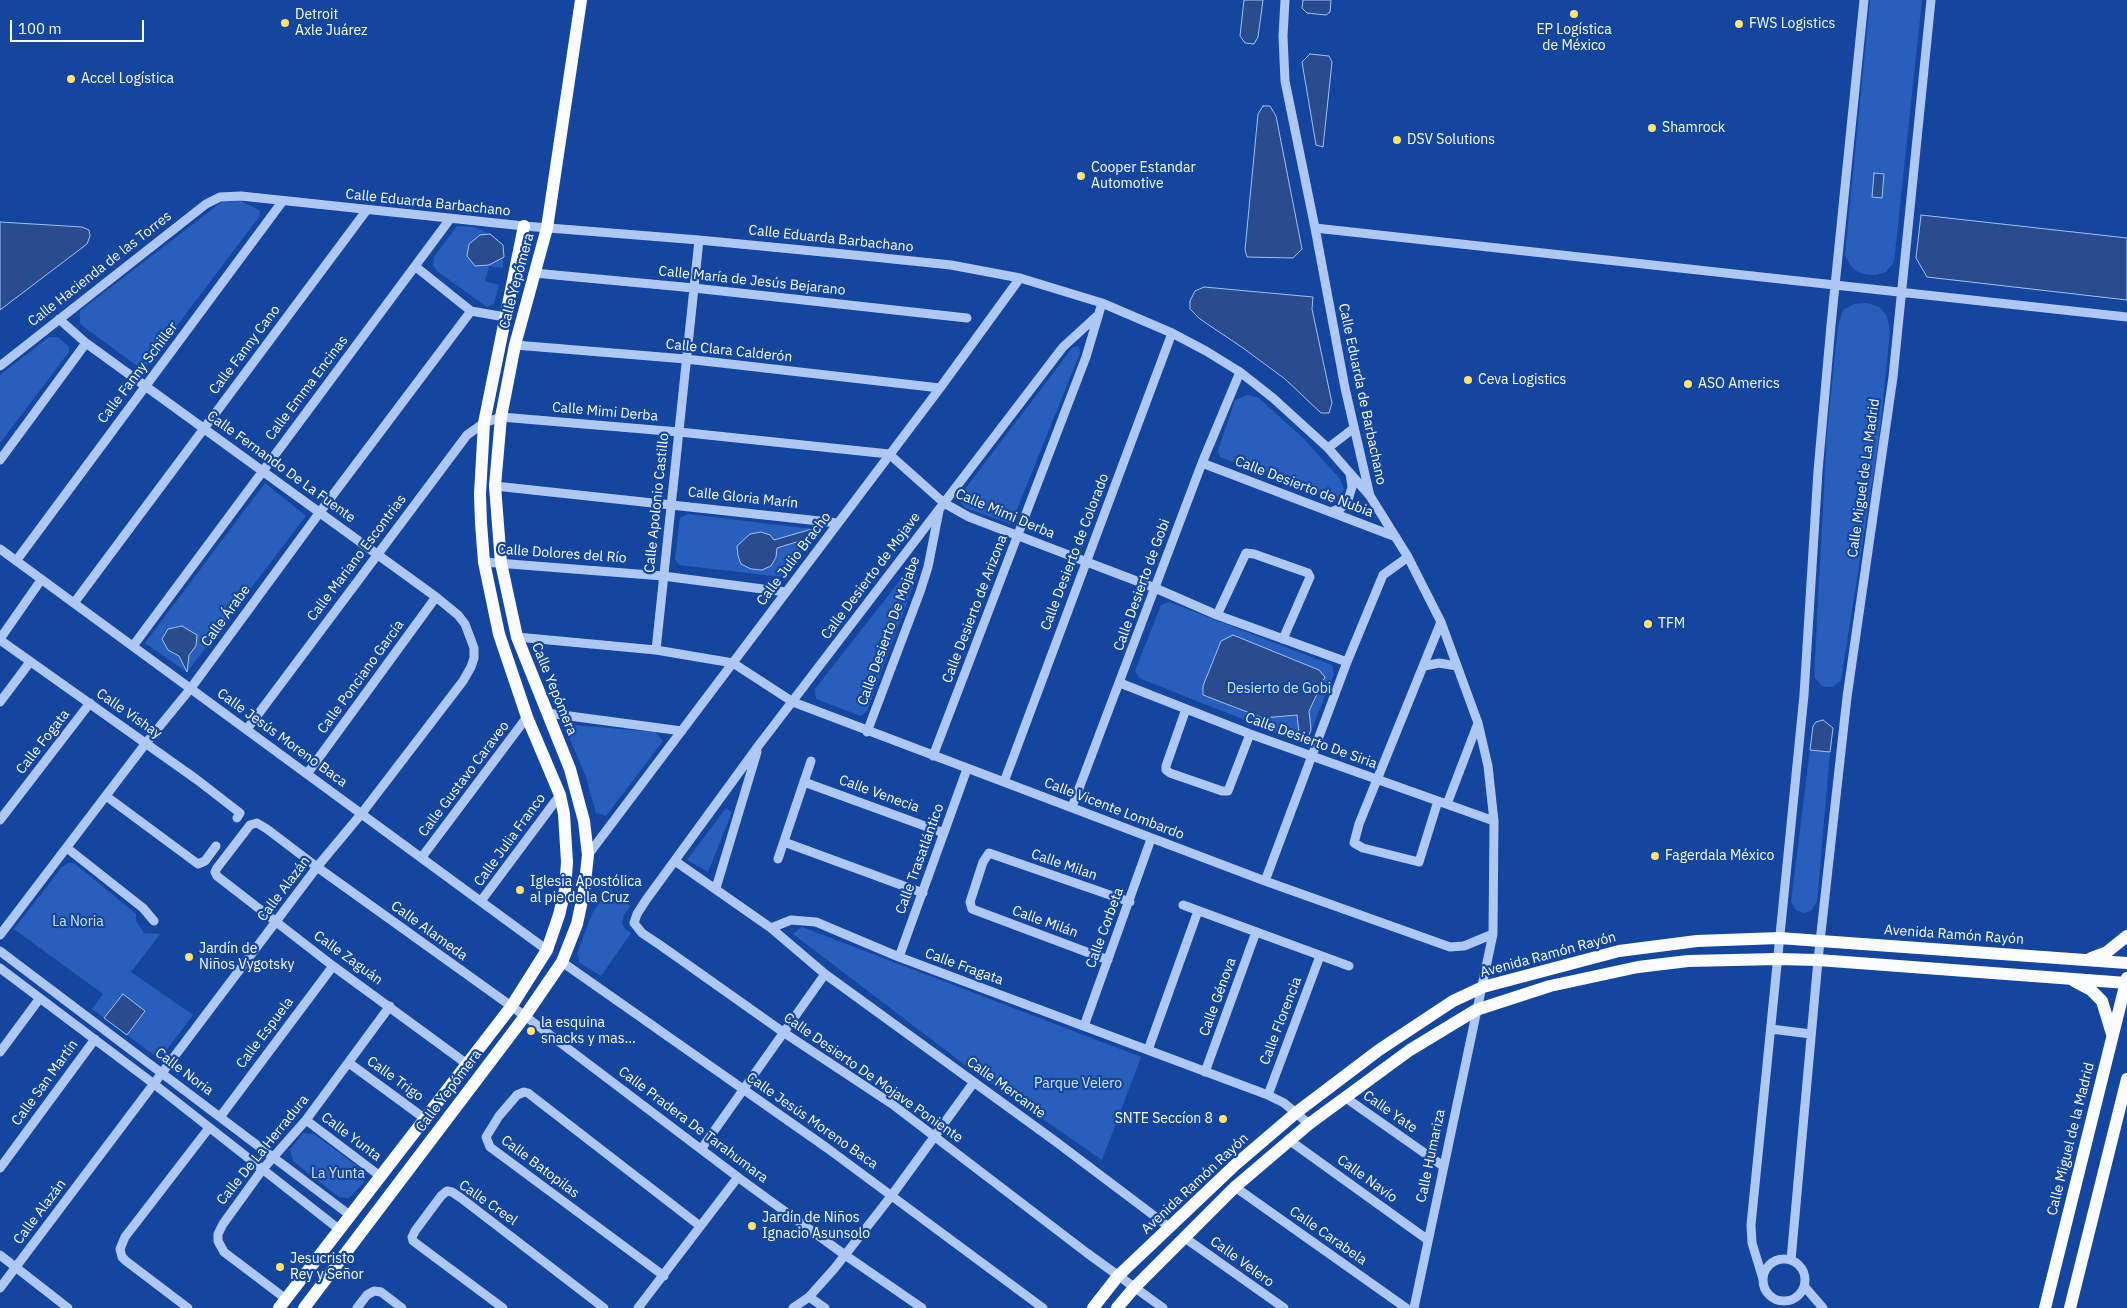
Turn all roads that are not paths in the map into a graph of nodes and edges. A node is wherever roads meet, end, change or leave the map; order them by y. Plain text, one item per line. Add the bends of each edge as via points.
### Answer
1 (581, 0) edge
2 (1285, 0) edge
3 (1864, 0) edge
4 (1931, 0) edge
5 (220, 197) joint
6 (282, 202) junction
7 (366, 211) junction
8 (450, 219) junction
9 (524, 226) junction
10 (547, 228) junction
11 (1315, 228) junction
12 (699, 240) junction
13 (416, 267) junction
14 (534, 273) junction
15 (1020, 278) junction
16 (1835, 285) junction
17 (694, 288) junction
18 (1901, 292) junction
19 (1102, 303) junction
20 (471, 311) junction
21 (1098, 315) junction
22 (505, 317) junction
23 (2127, 317) edge
24 (967, 318) dead end
25 (59, 319) junction
26 (1172, 333) junction
27 (86, 343) junction
28 (515, 345) junction
29 (686, 359) junction
30 (0, 366) edge
31 (1240, 372) junction
32 (145, 386) junction
33 (940, 388) junction
34 (501, 417) junction
35 (484, 423) junction
36 (1354, 428) junction
37 (203, 429) junction
38 (679, 432) junction
39 (1328, 448) junction
40 (889, 454) junction
41 (0, 460) edge
42 (1202, 463) junction
43 (262, 470) junction
44 (1350, 473) junction
45 (495, 486) junction
46 (1370, 496) junction
47 (672, 504) junction
48 (942, 506) junction
49 (320, 512) junction
50 (1331, 512) junction
51 (838, 523) junction
52 (1018, 537) junction
53 (1396, 537) junction
54 (0, 549) edge
55 (377, 554) junction
56 (1408, 557) junction
57 (16, 561) junction
58 (484, 562) junction
59 (1085, 562) junction
60 (501, 563) junction
61 (663, 576) junction
62 (41, 580) junction
63 (1156, 588) junction
64 (786, 592) junction
65 (436, 597) junction
66 (74, 603) junction
67 (1217, 615) junction
68 (1440, 622) junction
69 (517, 637) junction
70 (0, 639) edge
71 (1283, 639) junction
72 (133, 646) junction
73 (474, 648) joint
74 (656, 650) junction
75 (30, 662) junction
76 (1347, 662) junction
77 (733, 663) junction
78 (1424, 666) junction
79 (1457, 666) junction
80 (1120, 683) junction
81 (191, 688) junction
82 (0, 702) edge
83 (793, 702) junction
84 (90, 703) junction
85 (1186, 709) junction
86 (547, 713) junction
87 (527, 717) junction
88 (1478, 723) junction
89 (247, 728) junction
90 (682, 731) junction
91 (867, 732) junction
92 (1250, 734) junction
93 (146, 743) junction
94 (759, 745) junction
95 (933, 756) junction
96 (1312, 756) junction
97 (811, 761) dead end
98 (967, 770) junction
99 (307, 774) junction
100 (1377, 780) junction
101 (804, 782) junction
102 (1004, 782) junction
103 (560, 795) junction
104 (106, 796) junction
105 (1442, 802) junction
106 (1072, 807) junction
107 (362, 814) junction
108 (238, 816) dead end
109 (0, 820) edge
110 (1494, 821) junction
111 (944, 833) junction
112 (1151, 839) junction
113 (784, 842) junction
114 (216, 846) dead end
115 (67, 848) junction
116 (588, 855) junction
117 (422, 857) junction
118 (778, 859) dead end
119 (676, 861) junction
120 (317, 867) junction
121 (215, 872) joint
122 (1265, 881) junction
123 (716, 888) junction
124 (923, 893) junction
125 (481, 901) junction
126 (1130, 902) junction
127 (1183, 905) dead end
128 (972, 909) joint
129 (1198, 911) junction
130 (154, 921) dead end
131 (277, 922) junction
132 (770, 928) junction
133 (1256, 932) junction
134 (1493, 934) junction
135 (0, 935) edge
136 (2127, 936) edge
137 (1779, 938) junction
138 (1820, 940) junction
139 (547, 950) junction
140 (0, 951) edge
141 (1320, 956) junction
142 (899, 957) junction
143 (1777, 959) junction
144 (2087, 959) junction
145 (1108, 960) junction
146 (1818, 960) junction
147 (562, 962) junction
148 (2127, 963) edge
149 (333, 966) junction
150 (1349, 966) dead end
151 (0, 968) edge
152 (825, 974) junction
153 (2070, 978) junction
154 (2127, 981) edge
155 (1483, 986) junction
156 (40, 998) junction
157 (390, 1006) junction
158 (511, 1007) junction
159 (1476, 1010) junction
160 (526, 1016) junction
161 (1084, 1026) junction
162 (1771, 1029) junction
163 (783, 1032) junction
164 (1811, 1034) junction
165 (2113, 1036) junction
166 (95, 1039) junction
167 (1148, 1050) junction
168 (0, 1052) edge
169 (349, 1063) junction
170 (466, 1064) junction
171 (1205, 1072) junction
172 (162, 1073) junction
173 (2127, 1079) edge
174 (974, 1082) junction
175 (154, 1084) junction
176 (744, 1089) junction
177 (1268, 1095) junction
178 (1346, 1098) junction
179 (1297, 1112) junction
180 (220, 1117) junction
181 (424, 1118) junction
182 (306, 1120) junction
183 (1309, 1124) junction
184 (209, 1128) junction
185 (934, 1135) junction
186 (1289, 1140) junction
187 (702, 1148) junction
188 (274, 1158) junction
189 (1443, 1166) junction
190 (0, 1168) edge
191 (262, 1170) junction
192 (380, 1176) junction
193 (738, 1177) junction
194 (1235, 1187) junction
195 (892, 1195) junction
196 (351, 1216) junction
197 (700, 1226) junction
198 (1169, 1227) junction
199 (340, 1230) junction
200 (1185, 1238) junction
201 (1428, 1240) junction
202 (0, 1255) edge
203 (845, 1255) junction
204 (1791, 1260) junction
205 (16, 1268) junction
206 (664, 1276) junction
207 (1118, 1276) junction
208 (1763, 1279) junction
209 (1804, 1286) junction
210 (0, 1288) edge
211 (1134, 1288) junction
212 (809, 1297) junction
213 (283, 1303) edge
214 (1780, 1304) edge
215 (68, 1308) edge
216 (188, 1308) edge
217 (304, 1308) edge
218 (357, 1308) edge
219 (402, 1308) edge
220 (503, 1308) edge
221 (604, 1308) edge
222 (638, 1308) edge
223 (793, 1308) edge
224 (824, 1308) edge
225 (922, 1308) edge
226 (1043, 1308) edge
227 (1093, 1308) edge
228 (1117, 1308) edge
229 (1163, 1308) edge
230 (1284, 1308) edge
231 (1406, 1308) edge
232 (1414, 1308) edge
233 (1823, 1308) edge
234 (2044, 1308) edge
235 (2070, 1308) edge

1 - 10 main road, Calle Yepómera
2 - 11 street, Calle Eduarda de Barbachano via 1285,81
3 - 16 street
4 - 18 street, Calle Miguel de La Madrid
5 - 6 street, Calle Eduarda Barbachano
5 - 25 street, Calle Hacienda de las Torres via 206,204
6 - 7 street, Calle Eduarda Barbachano
6 - 32 street, Calle Fanny Schiller
7 - 8 street, Calle Eduarda Barbachano
7 - 37 street, Calle Fanny Cano
8 - 9 street, Calle Eduarda Barbachano
8 - 13 street, Calle Emma Encinas
9 - 10 street, Calle Eduarda Barbachano
9 - 22 main road, Calle Yepómera
10 - 12 street, Calle Eduarda Barbachano
10 - 14 main road, Calle Yepómera
11 - 16 street
11 - 36 street, Calle Eduarda de Barbachano
12 - 15 street, Calle Eduarda Barbachano via 951,265
12 - 17 street, Calle Apolonio Castillo
13 - 20 street
13 - 43 street, Calle Emma Encinas
14 - 17 street, Calle María de Jesús Bejarano
14 - 28 main road, Calle Yepómera
15 - 19 street, Calle Eduarda Barbachano
15 - 33 street, Calle Julio Bracho
16 - 18 street
16 - 137 street via 1818,471 1804,695
17 - 24 street, Calle María de Jesús Bejarano
17 - 29 street, Calle Apolonio Castillo
18 - 23 street
18 - 138 street, Calle Miguel de La Madrid via 1847,697
19 - 21 street, Calle Desierto de Arizona
19 - 26 street, Calle Eduarda Barbachano
20 - 22 street
20 - 49 street, Calle Árabe
21 - 48 street, Calle Desierto de Mojave via 1063,347
21 - 52 street, Calle Desierto de Arizona via 1086,357
22 - 35 main road, Calle Yepómera
25 - 27 street, Calle Fernando De La Fuente
25 - 30 street, Calle Hacienda de las Torres
26 - 31 street, Calle Eduarda Barbachano
26 - 59 street, Calle Desierto de Colorado
27 - 32 street, Calle Fernando De La Fuente
27 - 41 street
28 - 29 street, Calle Clara Calderón
28 - 34 main road, Calle Yepómera
29 - 33 street, Calle Clara Calderón
29 - 38 street, Calle Apolonio Castillo
31 - 39 street, Calle Eduarda Barbachano via 1274,398
31 - 42 street, Calle Desierto de Gobi
32 - 37 street, Calle Fernando De La Fuente
32 - 57 street, Calle Fanny Schiller
33 - 40 street, Calle Julio Bracho
34 - 35 street, Calle Mariano Escontrias
34 - 38 street, Calle Mimi Derba
34 - 45 main road, Calle Yepómera
35 - 55 street, Calle Mariano Escontrias via 468,435
35 - 58 main road, Calle Yepómera via 480,494
36 - 39 street
36 - 46 street, Calle Eduarda de Barbachano
37 - 43 street, Calle Fernando De La Fuente
37 - 66 street, Calle Fanny Cano
38 - 40 street, Calle Mimi Derba
38 - 47 street, Calle Apolonio Castillo
39 - 44 street, Calle Eduarda Barbachano
40 - 48 street, Calle Mimi Derba
40 - 51 street, Calle Julio Bracho
42 - 50 street, Calle Desierto de Nubia
42 - 63 street, Calle Desierto de Gobi
43 - 49 street, Calle Fernando De La Fuente
43 - 72 street, Calle Emma Encinas
44 - 46 street, Calle Eduarda Barbachano
44 - 50 street via 1352,487 1348,500
45 - 47 street, Calle Gloria Marín
45 - 60 main road, Calle Yepómera
46 - 53 street, Calle Eduarda de Barbachano
47 - 51 street, Calle Gloria Marín
47 - 61 street, Calle Apolonio Castillo
48 - 52 street, Calle Mimi Derba
48 - 83 street, Calle Desierto de Mojave
48 - 91 street, Calle Desierto De Mojabe via 920,592
49 - 55 street, Calle Fernando De La Fuente
49 - 81 street, Calle Árabe
50 - 53 street, Calle Desierto de Nubia
51 - 64 street, Calle Julio Bracho
52 - 59 street, Calle Mimi Derba
52 - 95 street, Calle Desierto de Arizona
53 - 56 street, Calle Eduarda de Barbachano
54 - 57 street, Calle Jesús Moreno Baca
55 - 65 street, Calle Fernando De La Fuente
55 - 89 street, Calle Mariano Escontrias
56 - 68 street, Calle Eduarda de Barbachano
56 - 76 street, Calle Desierto De Siria via 1383,575
57 - 62 street, Calle Jesús Moreno Baca
58 - 60 street, Calle Dolores del Río
58 - 87 main road, Calle Yepómera via 499,634
59 - 63 street, Calle Mimi Derba
59 - 102 street, Calle Desierto de Colorado
60 - 61 street, Calle Dolores del Río
60 - 69 main road, Calle Yepómera
61 - 64 street, Calle Dolores del Río
61 - 74 street, Calle Apolonio Castillo
62 - 66 street, Calle Jesús Moreno Baca
62 - 70 street
63 - 67 street, Calle Mimi Derba
63 - 80 street, Calle Desierto de Gobi
64 - 77 street, Calle Julio Bracho
65 - 73 street, Calle Fernando De La Fuente via 465,624
65 - 99 street, Calle Ponciano García
66 - 72 street, Calle Jesús Moreno Baca
67 - 71 street, Calle Mimi Derba
67 - 71 street via 1246,553 1308,573 1310,577
68 - 78 street
68 - 79 street, Calle Eduarda de Barbachano
69 - 74 street
69 - 86 main road, Calle Yepómera
70 - 75 street, Calle Vishay
71 - 76 street, Calle Mimi Derba
72 - 81 street, Calle Jesús Moreno Baca
73 - 107 street, Calle Alazán via 472,667 463,681
74 - 77 street
75 - 82 street
75 - 84 street, Calle Vishay
76 - 96 street, Calle Desierto De Siria
77 - 83 street, Calle Vicente Lombardo
77 - 90 street, Calle Julio Bracho
78 - 79 street via 1439,663
78 - 100 street
79 - 88 street, Calle Eduarda de Barbachano
80 - 85 street, Calle Desierto De Siria
80 - 106 street, Calle Desierto de Gobi
81 - 89 street, Calle Jesús Moreno Baca
81 - 93 street, Calle Árabe
83 - 91 street, Calle Vicente Lombardo
83 - 94 street, Calle Desierto de Mojave
84 - 93 street, Calle Vishay
84 - 109 street, Calle Fogata
85 - 92 street, Calle Desierto De Siria
85 - 92 street via 1166,766 1170,773 1228,791
86 - 90 street
86 - 116 main road, Calle Yepómera via 580,800
87 - 103 main road, Calle Yepómera
87 - 117 street, Calle Gustavo Caraveo
88 - 105 street
88 - 110 street, Calle Eduarda de Barbachano via 1488,766
89 - 99 street, Calle Jesús Moreno Baca
90 - 116 street, Calle Julio Bracho
91 - 95 street, Calle Vicente Lombardo
92 - 96 street, Calle Desierto De Siria
93 - 104 street, Calle Árabe
93 - 108 street, Calle Vishay
94 - 119 street, Calle Desierto de Mojave
94 - 123 street
95 - 98 street, Calle Vicente Lombardo
96 - 100 street, Calle Desierto De Siria
96 - 122 street, Calle Desierto De Siria
97 - 101 street
98 - 102 street, Calle Vicente Lombardo
98 - 111 street, Calle Trasatlántico
99 - 107 street, Calle Jesús Moreno Baca
100 - 105 street, Calle Desierto De Siria
100 - 105 street via 1354,837 1356,845 1419,862
101 - 111 street, Calle Venecia
101 - 113 street
102 - 106 street, Calle Vicente Lombardo
103 - 125 street, Calle Julia Franco
103 - 139 main road, Calle Yepómera via 567,862 559,915
104 - 114 street via 198,864 205,861
104 - 115 street, Calle Árabe
105 - 110 street, Calle Desierto De Siria
106 - 112 street, Calle Vicente Lombardo
107 - 117 street, Calle Jesús Moreno Baca
107 - 120 street, Calle Alazán
110 - 134 street, Calle Eduarda de Barbachano
111 - 124 street, Calle Trasatlántico
112 - 122 street, Calle Vicente Lombardo
112 - 126 street, Calle Corbeta
113 - 118 street
113 - 124 street
115 - 130 street via 143,908
115 - 135 street, Calle Árabe
116 - 147 main road, Calle Yepómera via 577,924
117 - 125 street, Calle Jesús Moreno Baca
119 - 123 street, Calle Mercante
119 - 163 street, Calle Desierto De Mojave Poniente via 637,914 634,923 642,933
120 - 121 street, Calle Alameda via 254,822
120 - 131 street, Calle Alazán
120 - 158 street, Calle Alameda
121 - 131 street, Calle Zaguán
122 - 134 street, Calle Vicente Lombardo via 1450,947 1464,946
123 - 132 street, Calle Mercante
124 - 142 street, Calle Trasatlántico
125 - 139 street, Calle Jesús Moreno Baca
126 - 128 street, Calle Milan via 989,853 970,902
126 - 145 street, Calle Corbeta
127 - 129 street
128 - 145 street, Calle Milán
129 - 133 street
129 - 167 street
131 - 149 street, Calle Zaguán
131 - 172 street, Calle Alazán
132 - 142 street, Calle Fragata via 791,920 816,922
132 - 152 street, Calle Mercante
133 - 141 street
133 - 171 street, Calle Génova
134 - 155 street, Calle Eduarda de Barbachano
136 - 144 main road via 2107,952
137 - 138 main road, Avenida Ramón Rayón
137 - 143 street
137 - 155 main road, Avenida Ramón Rayón via 1697,941 1619,951
138 - 144 main road, Avenida Ramón Rayón
138 - 146 street, Calle Miguel de La Madrid
139 - 158 main road, Calle Yepómera
140 - 172 street, Calle Noria
141 - 150 street
141 - 177 street, Calle Florencia
142 - 161 street, Calle Fragata
143 - 146 main road
143 - 159 main road via 1688,961 1638,967 1550,986
143 - 162 street
144 - 148 main road, Avenida Ramón Rayón
145 - 161 street, Calle Corbeta
146 - 153 main road
146 - 164 street, Calle Miguel de La Madrid
147 - 160 main road, Calle Yepómera
147 - 176 street, Calle Jesús Moreno Baca
149 - 157 street, Calle Zaguán
149 - 180 street, Calle Espuela
151 - 156 street, Calle Noria
152 - 163 street
152 - 174 street, Calle Mercante
153 - 154 main road
153 - 165 main road via 2091,990 2102,1001
154 - 165 main road, Calle Miguel de la Madrid
155 - 159 street, Calle Eduarda de Barbachano
155 - 179 main road, Avenida Ramón Rayón via 1453,1001 1379,1050
156 - 166 street, Calle Noria
156 - 168 street
157 - 169 street, Calle De La Herradura
157 - 170 street, Calle Zaguán
158 - 160 street, Calle Alameda
158 - 170 main road, Calle Yepómera
159 - 178 main road via 1410,1050
159 - 189 street, Calle Humariza
160 - 187 street, Calle Pradera De Tarahumara
160 - 217 main road, Calle Yepómera
161 - 167 street, Calle Fragata
162 - 164 street
162 - 208 street via 1750,1233
163 - 176 street
163 - 185 street, Calle Desierto De Mojave Poniente
164 - 204 street, Calle Miguel de La Madrid
165 - 234 main road, Calle Miguel de la Madrid
166 - 175 street, Calle Noria
166 - 190 street, Calle San Martín
167 - 171 street, Calle Fragata
169 - 181 street, Calle Trigo
169 - 182 street, Calle De La Herradura
170 - 181 main road, Calle Yepómera
171 - 177 street, Calle Fragata
172 - 175 street, Calle Alazán
172 - 180 street, Calle Noria
173 - 235 main road
174 - 185 street
174 - 198 street, Calle Mercante
175 - 184 street, Calle Noria
175 - 205 street, Calle Alazán
176 - 187 street
176 - 195 street, Calle Jesús Moreno Baca
177 - 179 street, Calle Fragata
178 - 183 main road
178 - 189 street, Calle Yate
179 - 183 street, Calle Fragata
179 - 198 main road, Avenida Ramón Rayón
180 - 188 street, Calle Noria
181 - 192 main road, Calle Yepómera
182 - 188 street, Calle De La Herradura
182 - 192 street, Calle Yunta
183 - 186 main road
184 - 191 street, Calle Noria
184 - 216 street via 120,1244 120,1253 126,1261
185 - 195 street
185 - 207 street, Calle Desierto De Mojave Poniente
186 - 194 main road
186 - 201 street, Calle Navío
187 - 193 street, Calle Pradera De Tarahumara
188 - 191 street, Calle De La Herradura
188 - 196 street, Calle Noria
189 - 201 street, Calle Humariza
191 - 199 street, Calle Noria
191 - 213 street, Calle De La Herradura via 223,1224 218,1241 224,1252
192 - 196 main road, Calle Yepómera
193 - 197 street
193 - 203 street, Calle Pradera De Tarahumara
194 - 200 main road
194 - 231 street, Calle Carabela
195 - 203 street
195 - 226 street, Calle Jesús Moreno Baca
196 - 199 main road, Calle Yepómera
197 - 206 street
197 - 206 street, Calle Batopilas via 528,1093 517,1095 499,1116 486,1137 490,1146
198 - 207 main road, Avenida Ramón Rayón
199 - 213 main road, Calle Yepómera
200 - 211 main road
200 - 230 street, Calle Velero
201 - 232 street, Calle Humariza
202 - 205 street
203 - 212 street
203 - 225 street, Calle Pradera De Tarahumara
204 - 208 street via 1775,1261 1767,1268
204 - 209 street via 1803,1270
205 - 210 street, Calle Alazán
205 - 215 street
206 - 222 street
207 - 211 street, Calle Desierto De Mojave Poniente
207 - 227 main road, Avenida Ramón Rayón
208 - 214 street via 1766,1289
209 - 214 street via 1794,1298
209 - 233 street
211 - 228 main road
211 - 229 street, Calle Desierto De Mojave Poniente
212 - 223 street
212 - 224 street
218 - 219 street via 374,1291 381,1292
220 - 221 street, Calle Creel via 413,1241 412,1234 447,1191 461,1198

